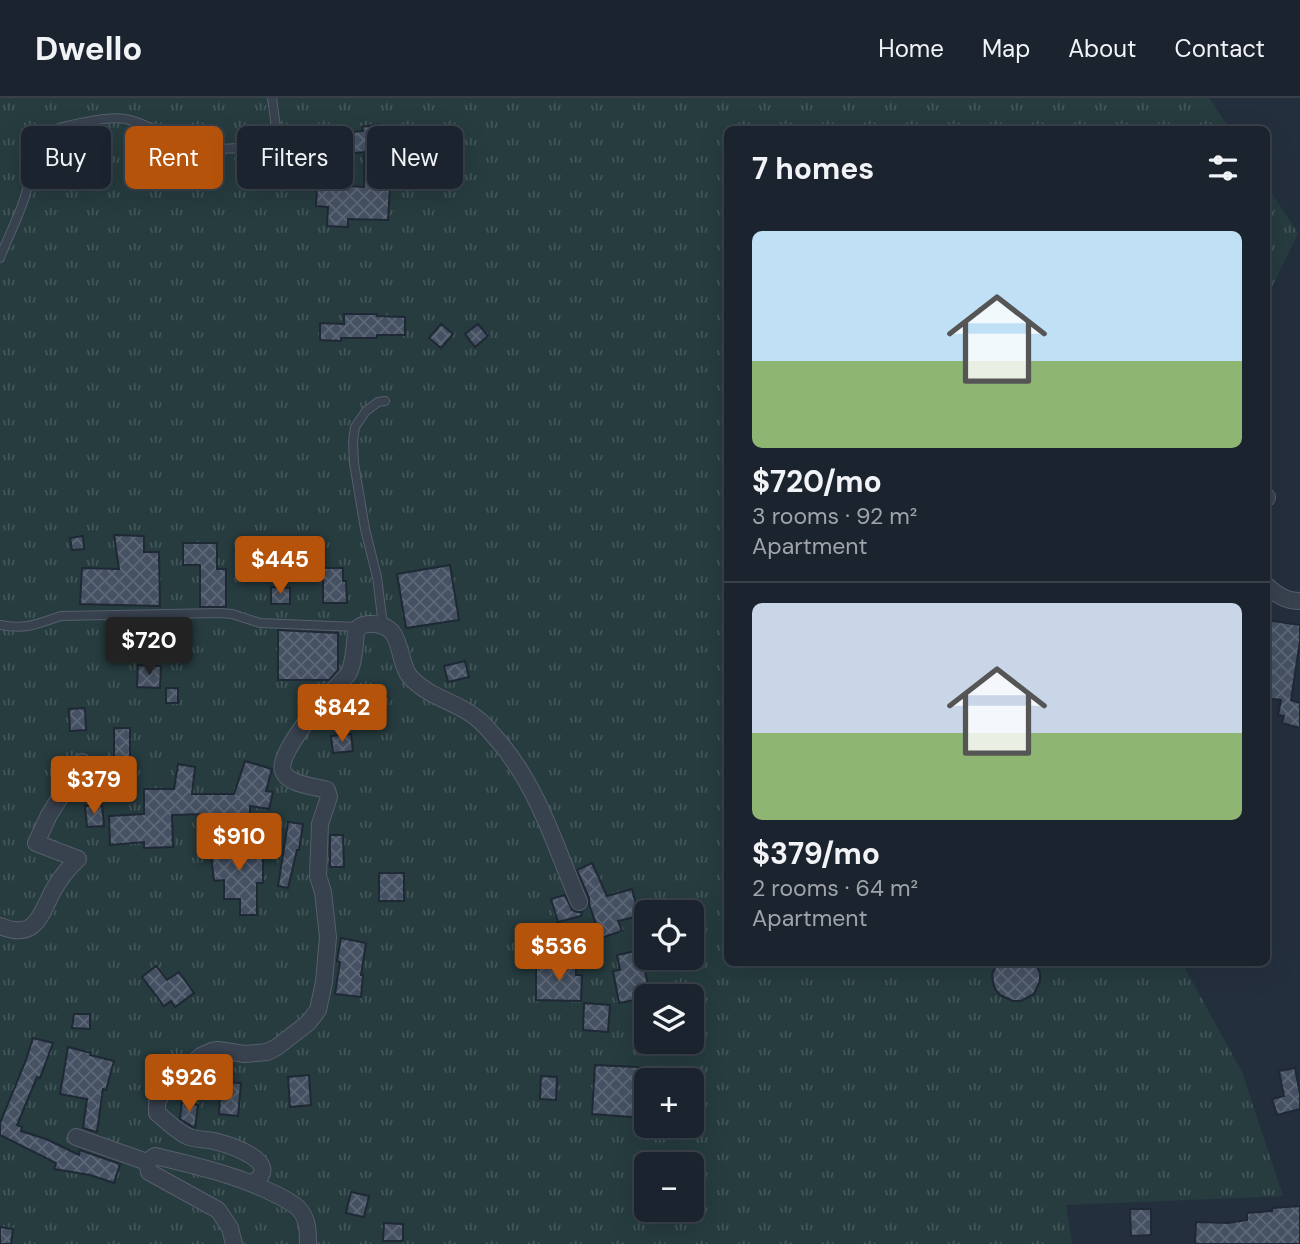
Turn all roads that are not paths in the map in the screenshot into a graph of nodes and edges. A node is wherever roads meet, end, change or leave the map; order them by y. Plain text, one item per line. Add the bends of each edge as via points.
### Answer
1 (272, 98) edge
2 (0, 258) edge
3 (386, 401) dead end
4 (1270, 589) edge
5 (1300, 601) edge
6 (0, 625) edge
7 (383, 625) junction
8 (359, 627) junction
9 (82, 762) dead end
10 (579, 902) dead end
11 (0, 926) edge
12 (76, 1137) dead end
13 (147, 1162) junction
14 (253, 1184) junction
15 (234, 1244) edge
16 (308, 1244) edge

1 - 2 lane via 275,140 239,149 185,143 126,119 112,118 43,135 33,156 26,195
3 - 7 lane via 366,411 355,427 353,441
4 - 5 street via 1279,597
6 - 8 lane via 17,628 61,616 220,612 260,623
7 - 8 street
7 - 10 street via 393,634 409,676 429,693 479,719 517,764 551,830
8 - 14 street via 350,671 293,742 282,769 295,781 327,790 329,797 320,824 318,861 328,937 318,1010 308,1023 267,1052 245,1055 218,1050 201,1056 162,1092 157,1103 157,1113 189,1137 221,1143 256,1158 262,1171
9 - 11 street via 36,842 78,859 53,891 39,921 26,929
12 - 13 street
13 - 14 street via 155,1156
13 - 15 street via 149,1172 218,1210
14 - 16 street via 299,1209 308,1227

